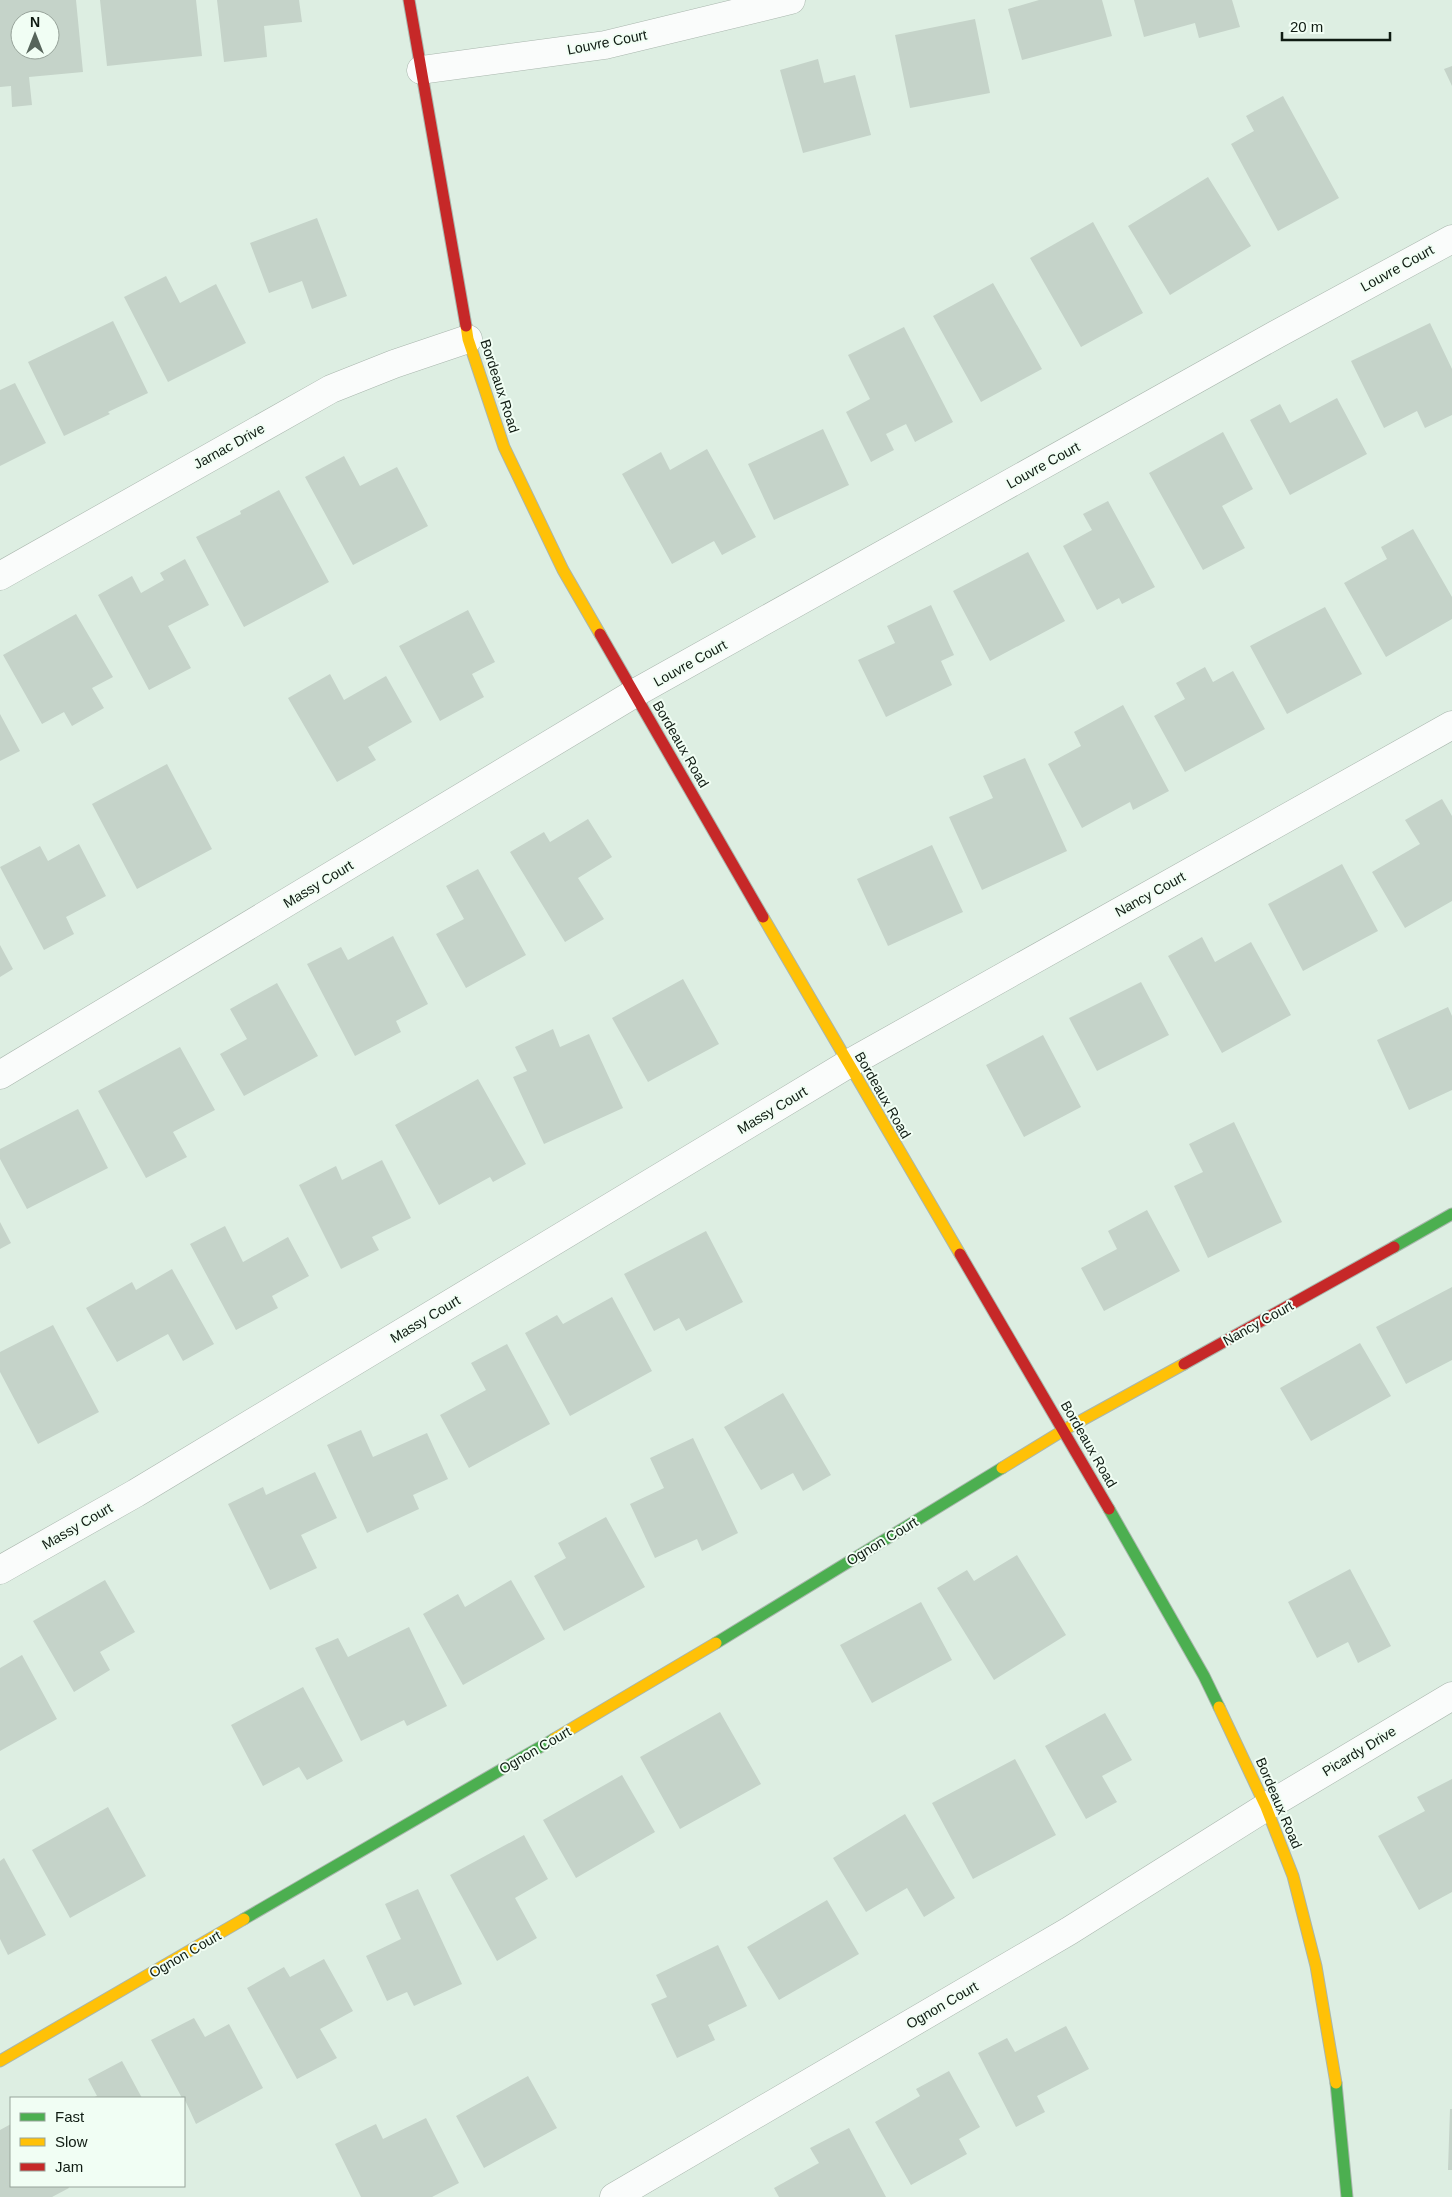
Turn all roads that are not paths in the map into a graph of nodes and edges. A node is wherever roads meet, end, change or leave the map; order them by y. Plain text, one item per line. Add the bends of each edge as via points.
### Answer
1 (409, 0) edge
2 (791, 0) edge
3 (421, 70) junction
4 (1452, 238) edge
5 (468, 339) junction
6 (0, 576) edge
7 (635, 694) junction
8 (1452, 725) edge
9 (848, 1064) junction
10 (0, 1075) edge
11 (1452, 1214) edge
12 (1064, 1430) junction
13 (0, 1570) edge
14 (1452, 1696) edge
15 (1266, 1807) junction
16 (0, 2061) edge
17 (614, 2197) edge
18 (1347, 2197) edge

1 - 3 street, Bordeaux Road
2 - 3 street, Louvre Court via 605,46
3 - 5 street, Bordeaux Road
4 - 7 street, Louvre Court
5 - 6 street, Jarnac Drive via 331,388
5 - 7 street, Bordeaux Road via 504,447 563,570
7 - 9 street, Bordeaux Road
7 - 10 street, Massy Court
8 - 9 street, Nancy Court
9 - 12 street, Bordeaux Road
9 - 13 street, Massy Court via 136,1493
11 - 12 street, Nancy Court
12 - 15 street, Bordeaux Road via 1204,1676
12 - 16 street, Ognon Court via 630,1695
14 - 15 street, Picardy Drive
15 - 17 street, Ognon Court via 1069,1931
15 - 18 street, Bordeaux Road via 1293,1876 1316,1966 1337,2088

